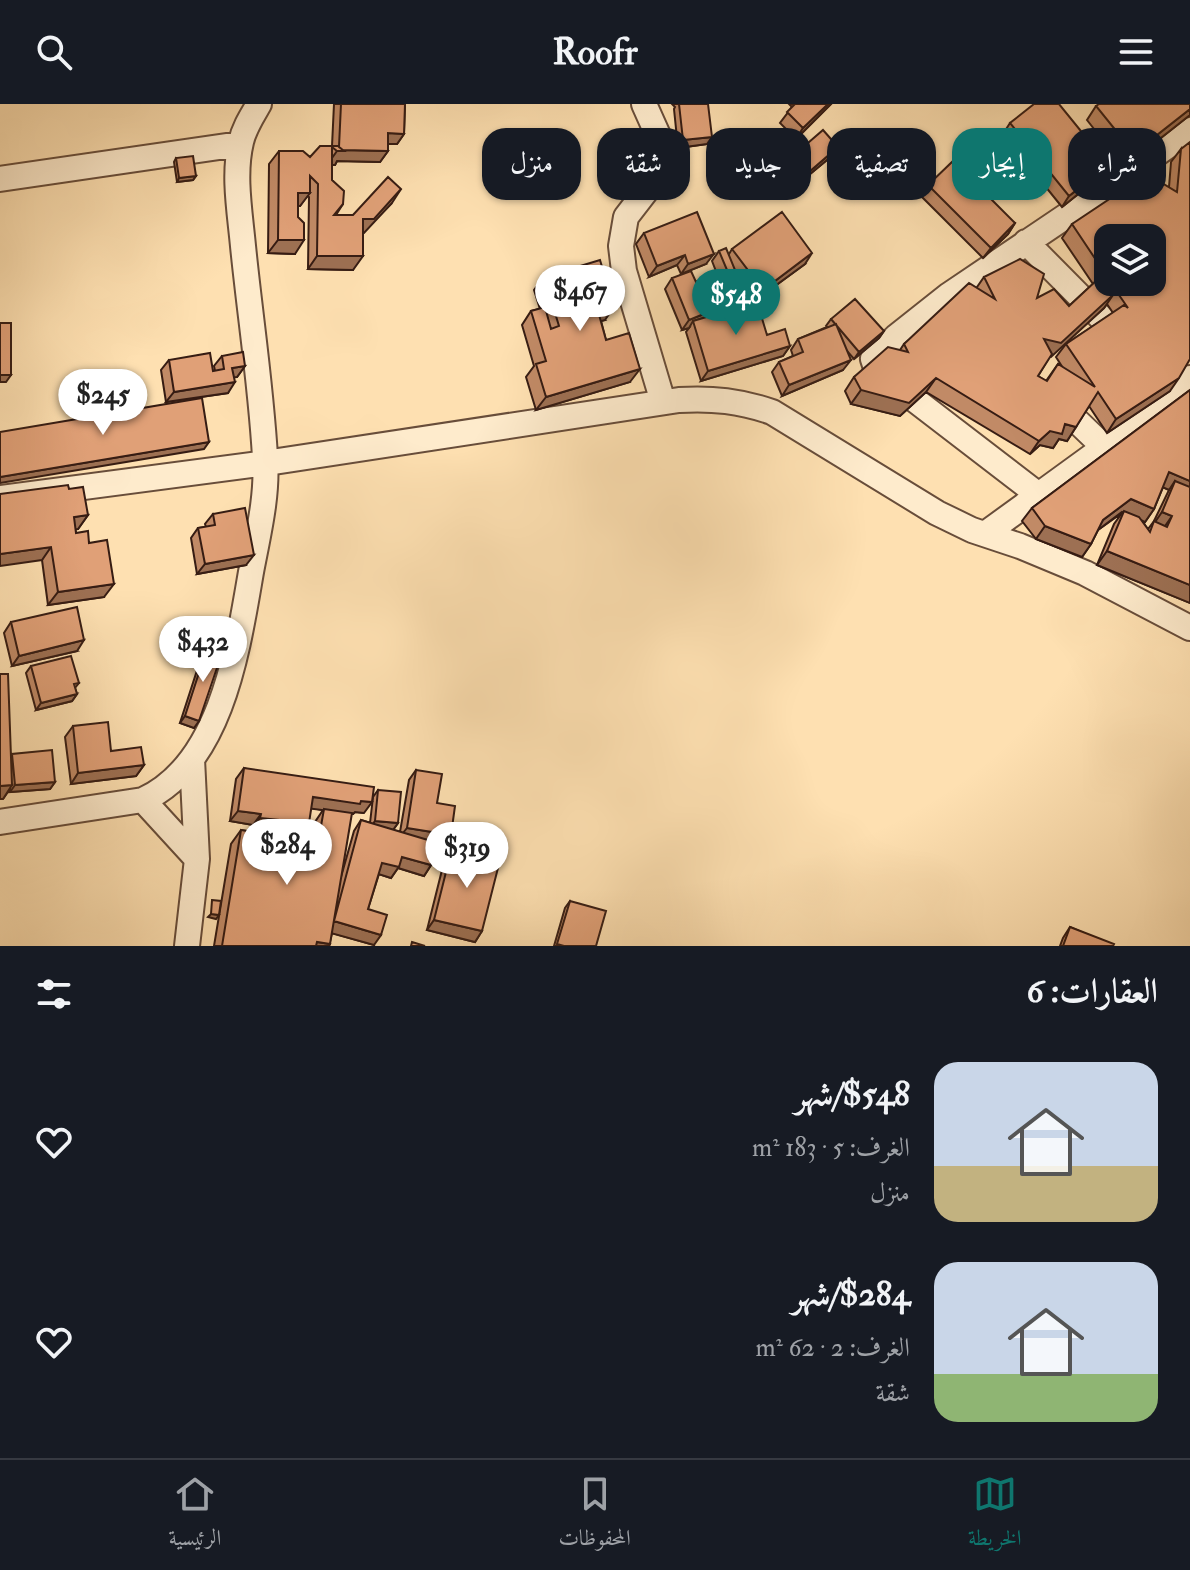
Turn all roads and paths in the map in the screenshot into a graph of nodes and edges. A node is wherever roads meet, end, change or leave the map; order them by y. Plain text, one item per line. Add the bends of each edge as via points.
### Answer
1 (259, 104) edge
2 (644, 104) edge
3 (1190, 130) edge
4 (240, 144) junction
5 (1166, 147) edge
6 (0, 179) edge
7 (1089, 200) edge
8 (1146, 200) edge
9 (1149, 203) edge
10 (1026, 242) junction
11 (1038, 383) edge
12 (1183, 385) edge
13 (663, 402) junction
14 (1105, 448) junction
15 (266, 463) junction
16 (1040, 496) junction
17 (0, 498) edge
18 (985, 534) junction
19 (1190, 628) edge
20 (192, 759) junction
21 (143, 800) junction
22 (0, 822) edge
23 (197, 859) junction
24 (187, 946) edge

1 - 4 street
2 - 13 street via 661,142 663,163 626,217 621,246
3 - 5 street
4 - 6 street
4 - 15 street via 240,212
7 - 10 street
8 - 9 street
10 - 12 street via 1149,365
10 - 16 street via 955,301 876,354 873,364
11 - 14 street
12 - 14 street
13 - 15 street
13 - 18 street via 717,398 772,412 937,513
14 - 16 street
15 - 17 street
15 - 20 street via 260,524 231,673
16 - 18 street
18 - 19 street via 1085,573
20 - 21 street
20 - 23 street
21 - 22 street
21 - 23 street
23 - 24 street

